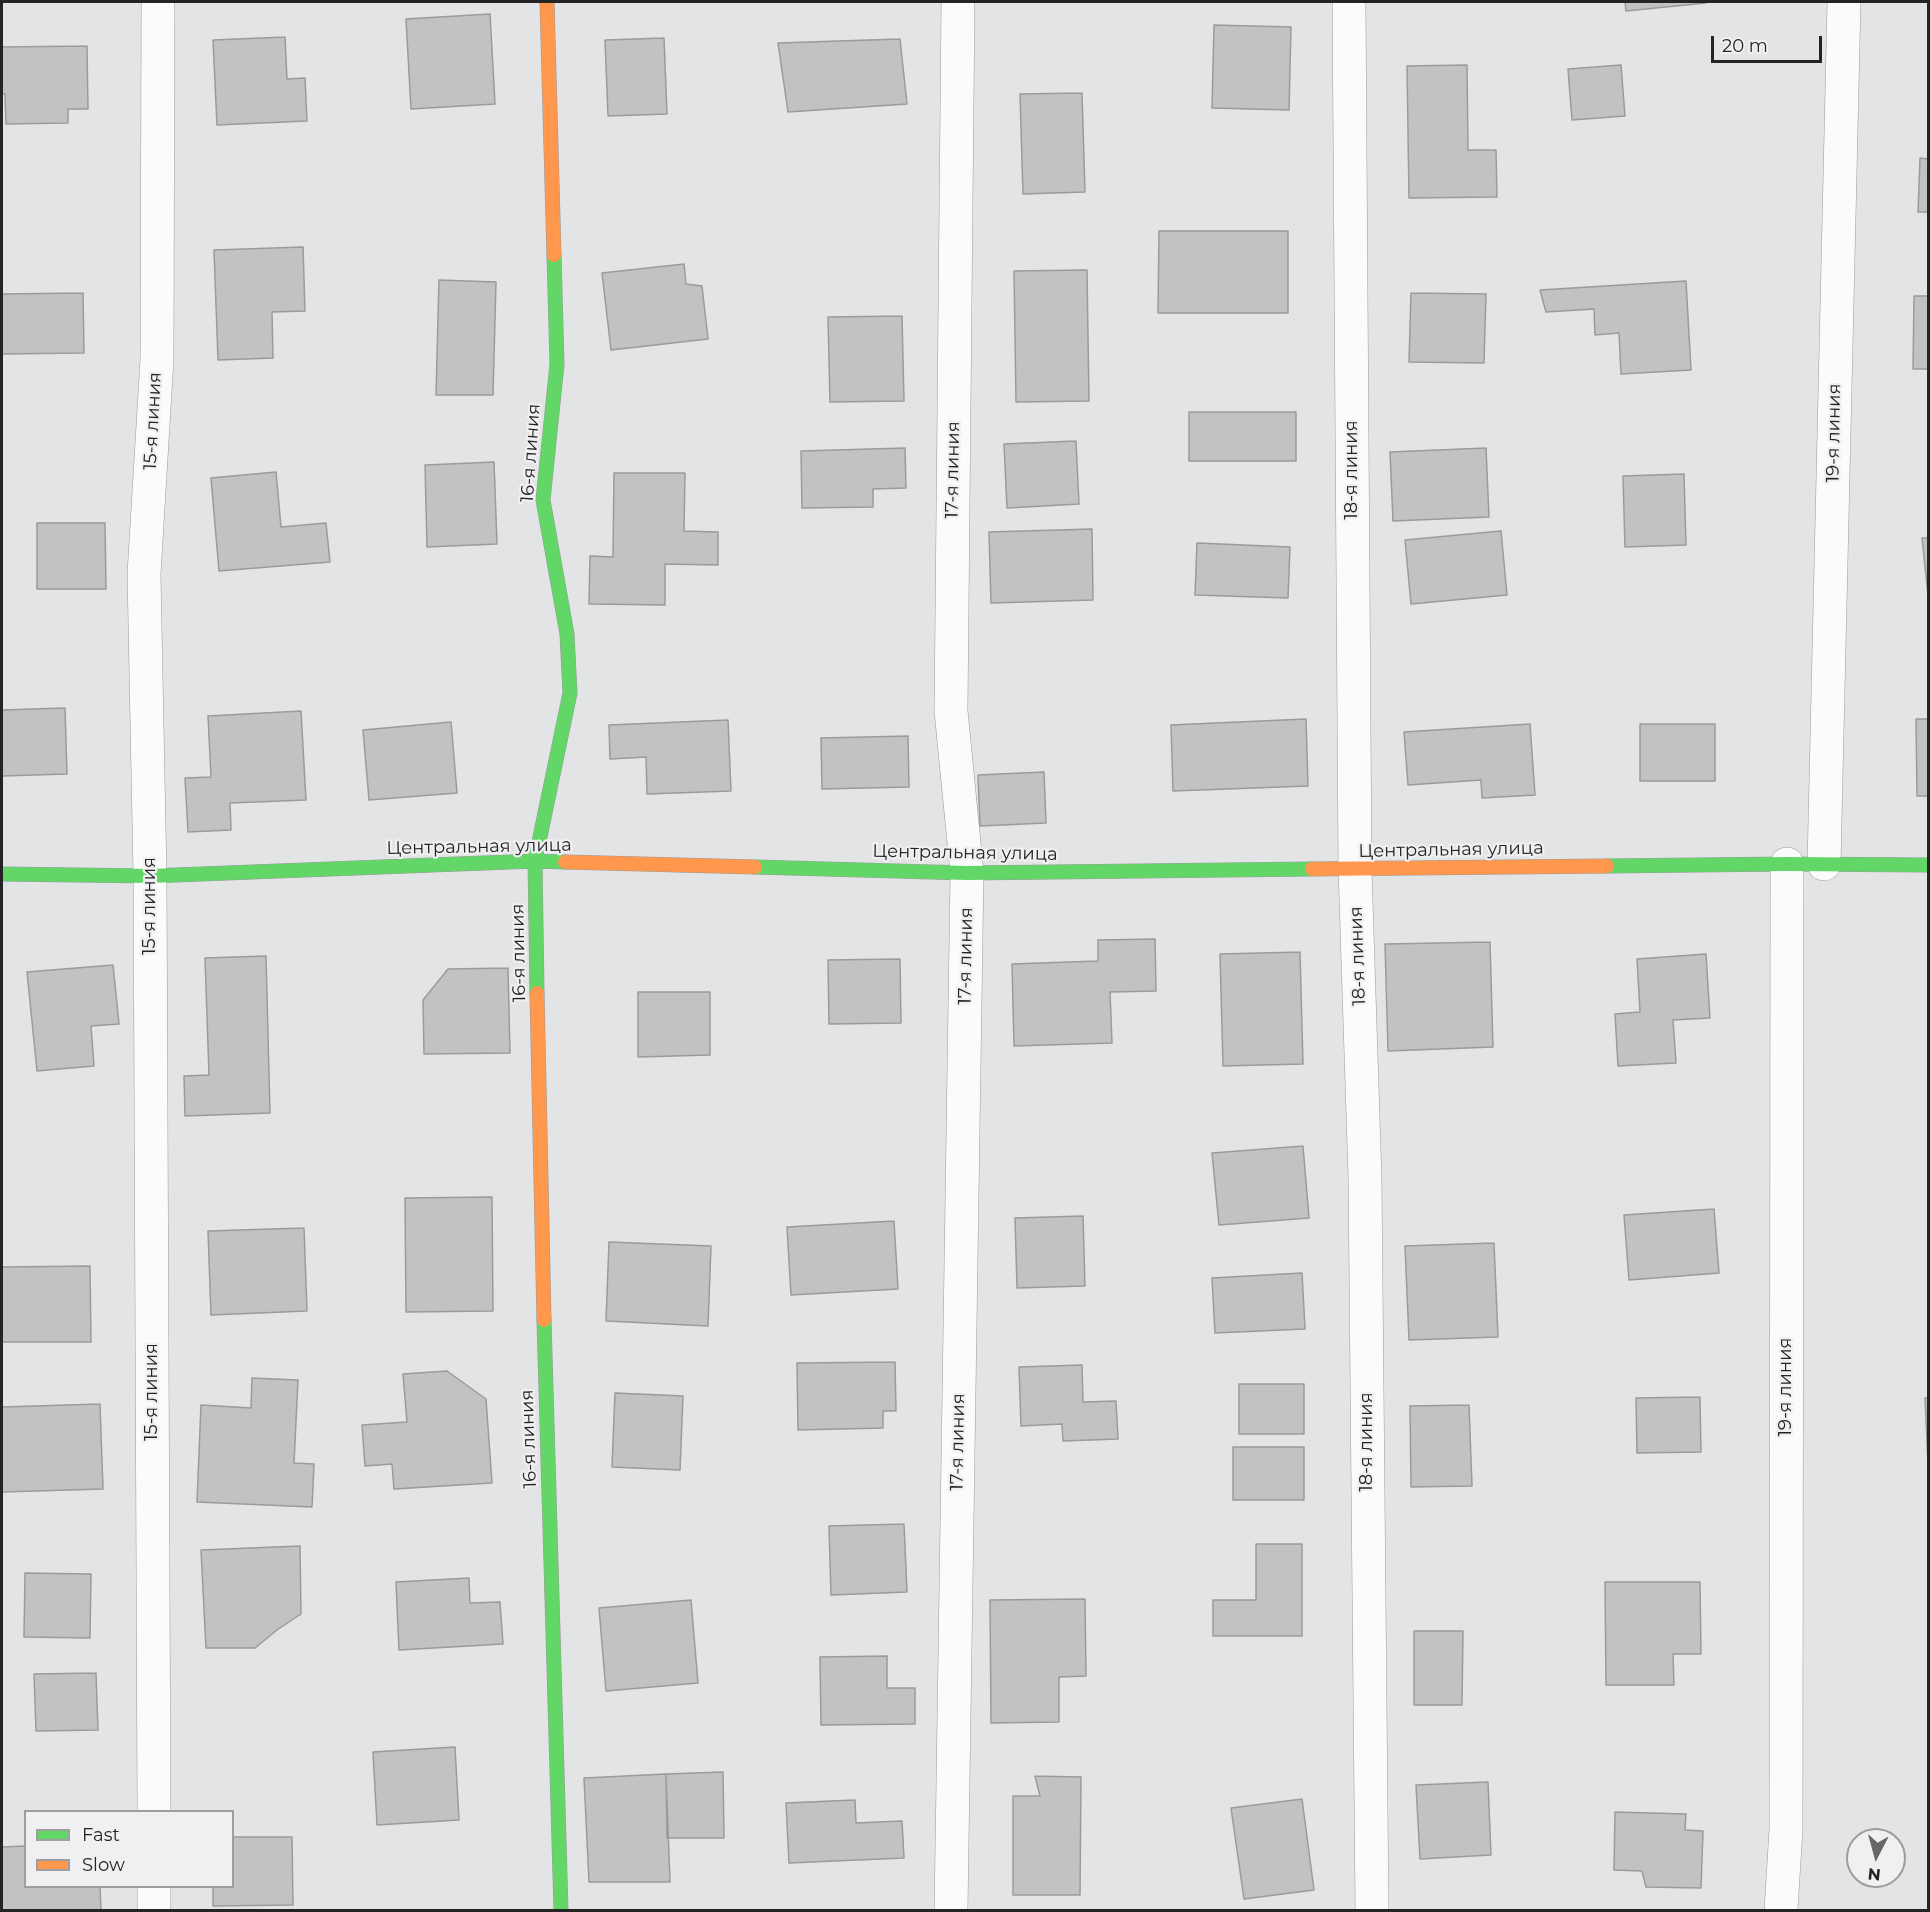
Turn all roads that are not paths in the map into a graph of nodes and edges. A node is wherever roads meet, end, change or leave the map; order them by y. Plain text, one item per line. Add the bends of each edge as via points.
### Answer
1 (158, 2) edge
2 (547, 2) edge
3 (958, 2) edge
4 (1349, 2) edge
5 (1844, 2) edge
6 (535, 861) junction
7 (1786, 864) junction
8 (1824, 864) junction
9 (1929, 865) edge
10 (1355, 869) junction
11 (967, 873) junction
12 (2, 874) edge
13 (150, 876) junction
14 (154, 1810) edge
15 (154, 1888) edge
16 (154, 1911) edge
17 (561, 1911) edge
18 (951, 1911) edge
19 (1371, 1911) edge
20 (1781, 1911) edge

1 - 13 street, 15-я линия via 157,358 144,574
2 - 6 street, 16-я линия via 557,364 543,500 567,634 570,693
3 - 11 street, 17-я линия via 951,711
4 - 10 street, 18-я линия
5 - 8 street, 19-я линия
6 - 11 street, Центральная улица
6 - 13 street, Центральная улица
6 - 17 street, 16-я линия
7 - 8 street, Центральная улица
7 - 10 street, Центральная улица
7 - 20 street, 19-я линия via 1786,1829
8 - 9 street, Центральная улица
10 - 11 street, Центральная улица
10 - 19 street, 18-я линия via 1365,1178
11 - 18 street, 17-я линия
12 - 13 street, Центральная улица
13 - 14 street, 15-я линия
15 - 16 street

